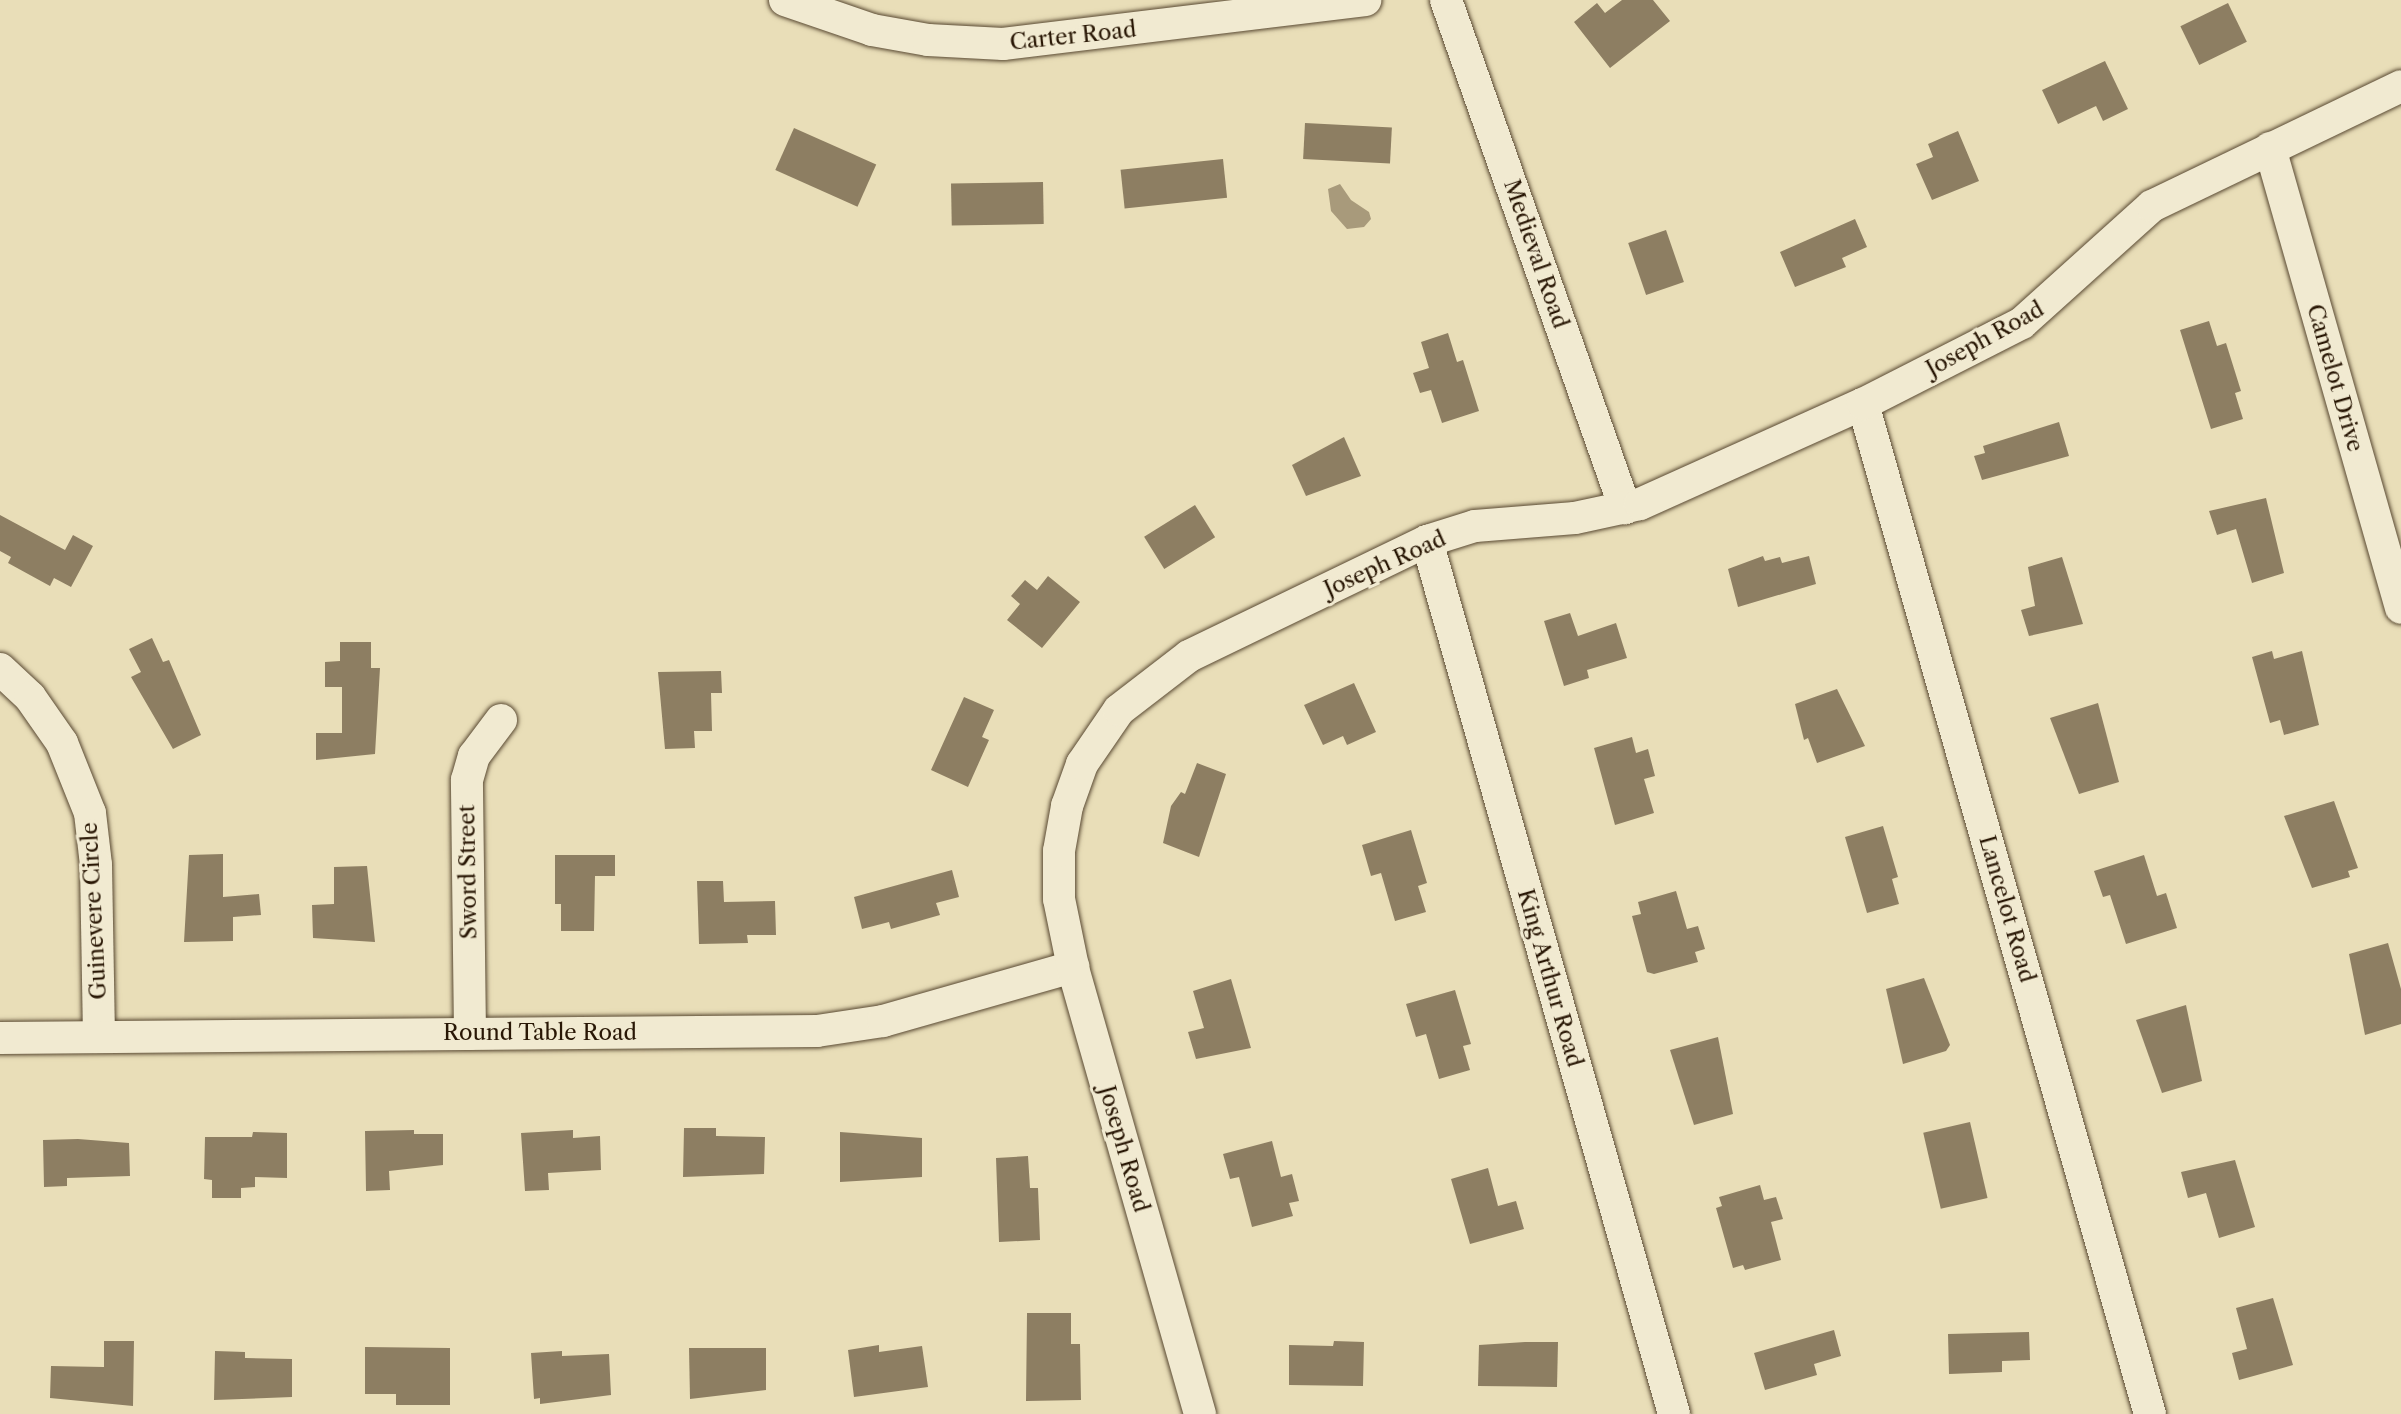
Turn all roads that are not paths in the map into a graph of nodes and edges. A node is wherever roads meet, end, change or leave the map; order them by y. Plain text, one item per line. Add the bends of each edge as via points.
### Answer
1 (785, 0) edge
2 (1365, 0) edge
3 (1446, 0) edge
4 (2401, 86) edge
5 (2270, 148) junction
6 (1863, 404) junction
7 (1625, 508) junction
8 (1427, 541) junction
9 (2401, 608) edge
10 (0, 669) edge
11 (501, 720) dead end
12 (1073, 967) junction
13 (470, 1034) junction
14 (99, 1037) junction
15 (0, 1038) edge
16 (1200, 1414) edge
17 (1674, 1414) edge
18 (2150, 1414) edge

1 - 2 street, Carter Road via 872,30 1003,44
3 - 7 street, Medieval Road
4 - 5 street, Joseph Road
5 - 6 street, Joseph Road via 2152,206 2022,323
5 - 9 street, Camelot Drive
6 - 7 street, Joseph Road via 1682,488
6 - 18 street, Lancelot Road
7 - 8 street, Joseph Road via 1475,526
8 - 12 street, Joseph Road via 1170,667 1104,727 1082,764 1060,839 1059,899
8 - 17 street, King Arthur Road
10 - 14 street, Guinevere Circle via 30,697 62,743 90,813
11 - 13 street, Sword Street via 468,770
12 - 13 street, Round Table Road via 850,1028
12 - 16 street, Joseph Road
13 - 14 street, Round Table Road
14 - 15 street, Round Table Road

